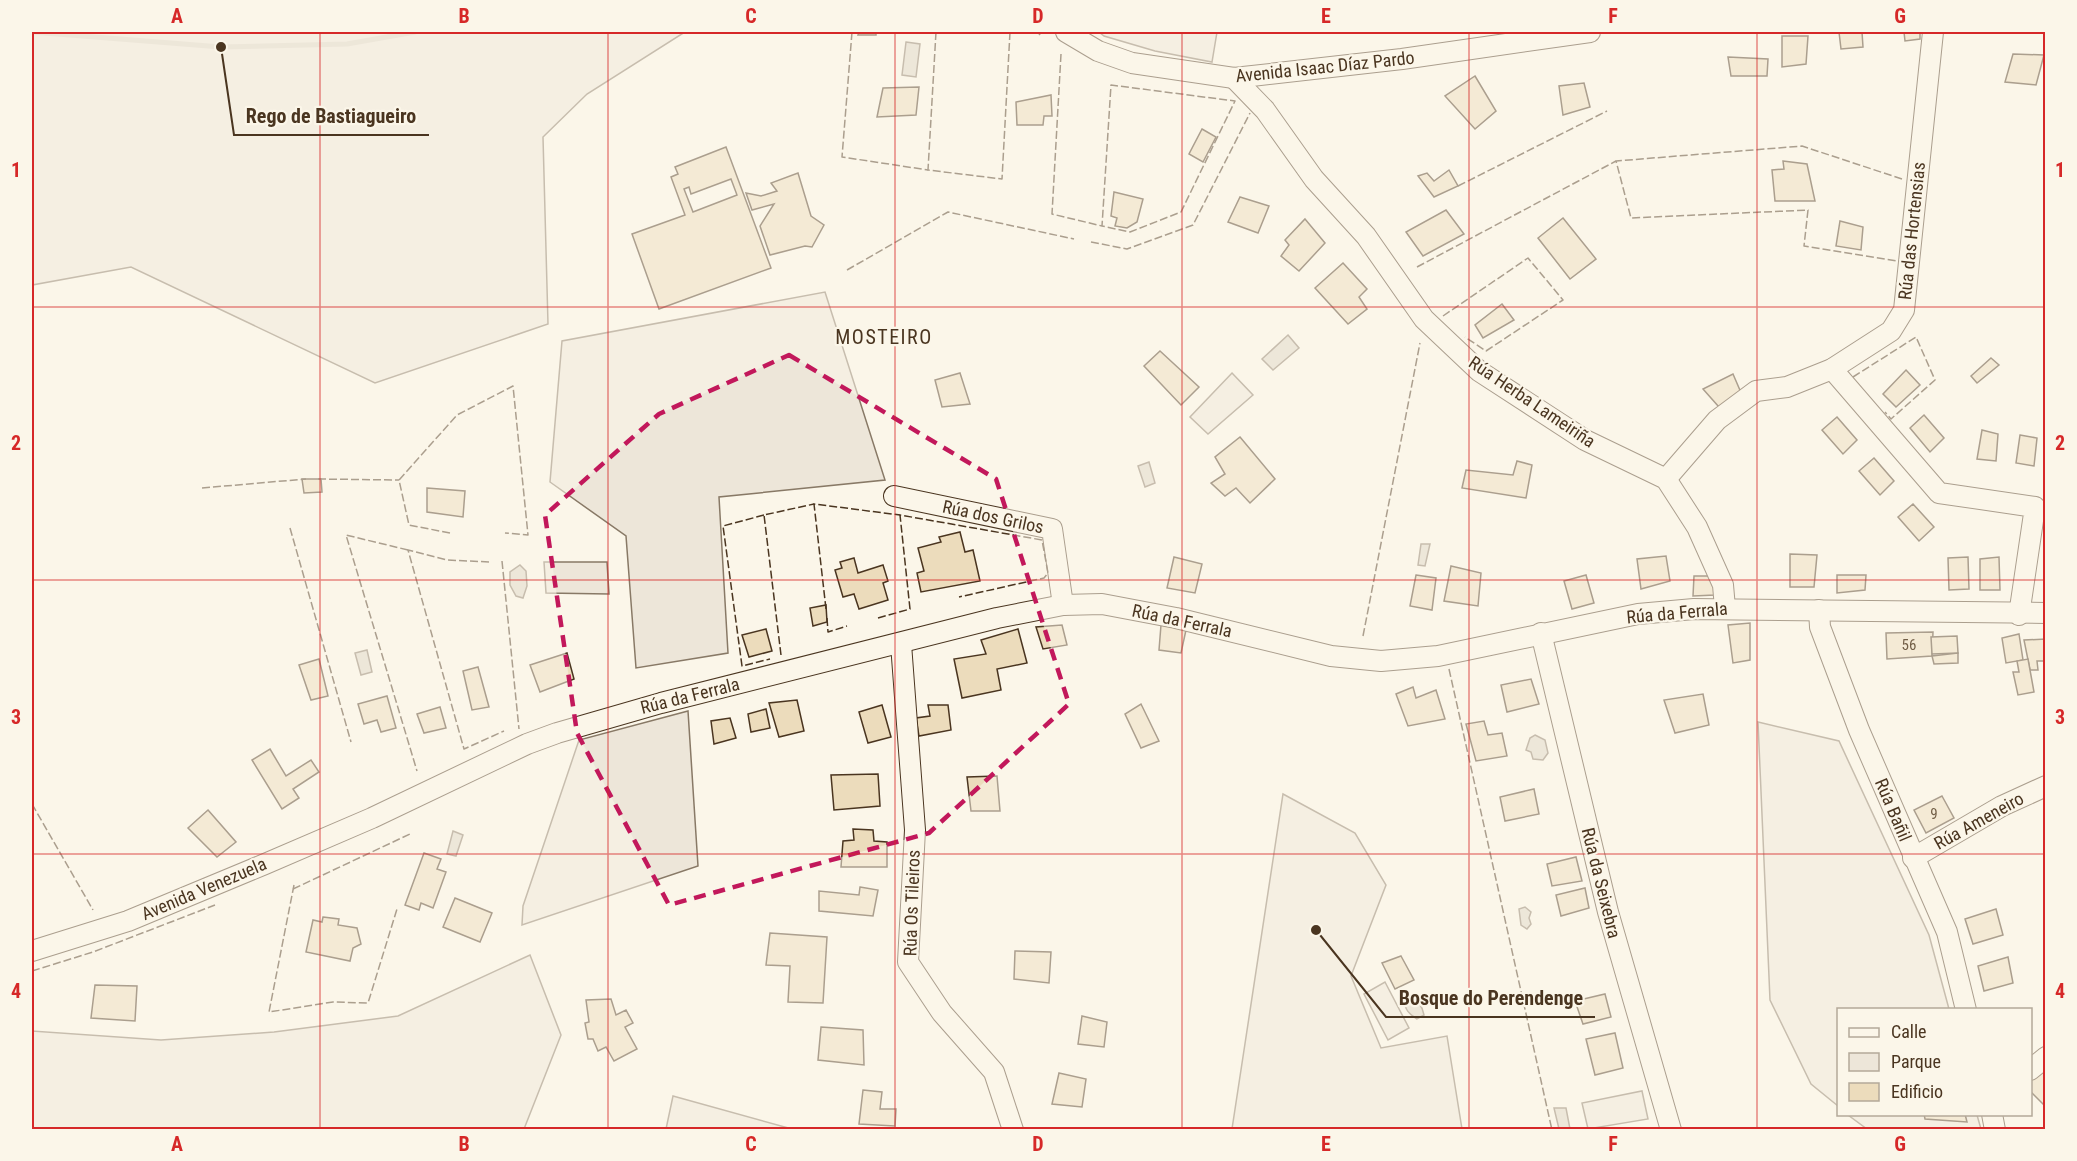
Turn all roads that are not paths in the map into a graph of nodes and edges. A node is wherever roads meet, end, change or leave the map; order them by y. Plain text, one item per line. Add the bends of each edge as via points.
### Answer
1 (1066, 32) edge
2 (1590, 32) edge
3 (1933, 32) edge
4 (1234, 78) junction
5 (1832, 369) junction
6 (1666, 479) junction
7 (894, 496) dead end
8 (1063, 605) junction
9 (1725, 608) junction
10 (1819, 610) junction
11 (2046, 613) edge
12 (2019, 615) junction
13 (1541, 633) junction
14 (901, 644) junction
15 (2046, 786) edge
16 (372, 818) joint
17 (1913, 858) junction
18 (32, 951) edge
19 (1966, 1008) edge
20 (2046, 1057) edge
21 (2032, 1069) edge
22 (1013, 1130) edge
23 (1671, 1130) edge

1 - 4 street, Avenida Isaac Díaz Pardo via 1098,51 1132,63
2 - 4 street, Avenida Isaac Díaz Pardo
3 - 5 street, Rúa das Hortensias via 1904,310 1892,331
4 - 6 street, Rúa Herba Lameiriña via 1265,110 1314,179 1366,236 1424,319 1479,371 1585,440
5 - 6 street, Rúa das Hortensias via 1787,387 1756,392 1717,420
5 - 12 street via 1939,493 2035,507
6 - 9 street via 1697,527 1723,585
7 - 8 street, Rúa dos Grilos via 1052,529
8 - 13 street, Rúa da Ferrala via 1102,604 1331,656 1381,660 1438,656
8 - 14 street, Rúa da Ferrala
9 - 10 street, Rúa da Ferrala
9 - 13 street, Rúa da Ferrala via 1638,614
10 - 12 street, Rúa da Ferrala
10 - 17 street, Rúa Bañil via 1820,627 1859,730
11 - 12 street, Rúa da Ferrala
13 - 23 street, Rúa da Seixebra via 1608,912
14 - 16 street, Rúa da Ferrala via 556,733
14 - 22 street, Rúa Os Tileiros via 915,830 908,962 942,1014 994,1072
15 - 17 street, Rúa Ameneiro via 2002,806
16 - 18 street, Avenida Venezuela via 128,921
17 - 19 street, Rúa Bañil via 1947,932
20 - 21 street

